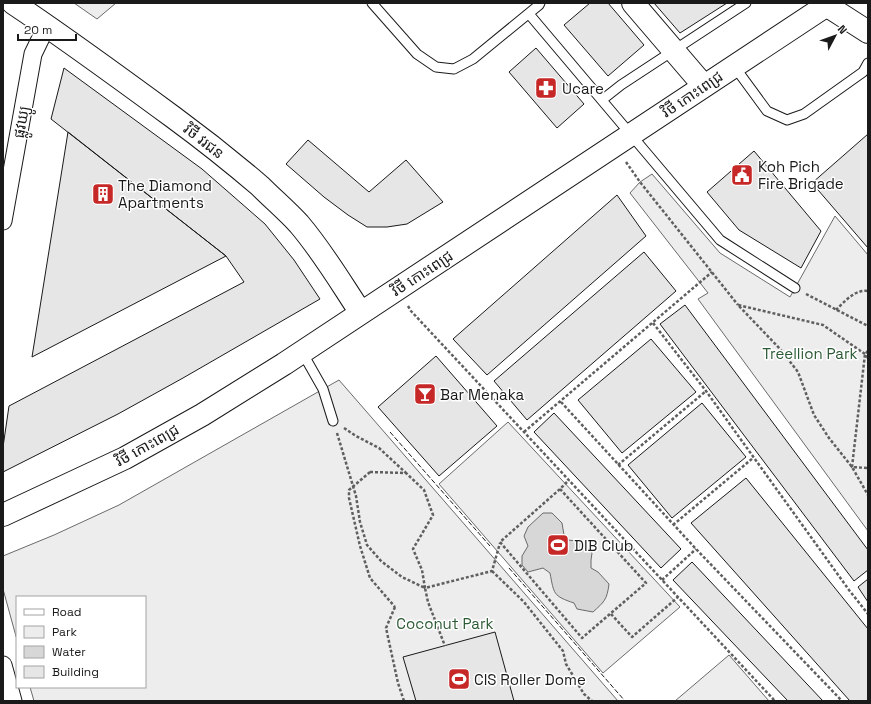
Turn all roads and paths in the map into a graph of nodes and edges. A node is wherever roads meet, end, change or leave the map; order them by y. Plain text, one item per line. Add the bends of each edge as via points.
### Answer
1 (13, 3) edge
2 (372, 3) edge
3 (540, 3) edge
4 (633, 3) edge
5 (746, 3) edge
6 (828, 4) edge
7 (528, 14) junction
8 (46, 25) junction
9 (868, 32) edge
10 (674, 50) junction
11 (868, 63) edge
12 (734, 66) junction
13 (704, 86) junction
14 (602, 100) junction
15 (623, 140) junction
16 (3, 221) edge
17 (712, 272) junction
18 (796, 288) joint
19 (398, 289) junction
20 (868, 291) edge
21 (738, 305) junction
22 (836, 310) junction
23 (361, 314) junction
24 (653, 323) junction
25 (868, 326) edge
26 (302, 352) junction
27 (867, 352) edge
28 (868, 358) edge
29 (706, 391) junction
30 (560, 402) junction
31 (333, 422) junction
32 (524, 432) junction
33 (753, 458) junction
34 (618, 464) junction
35 (852, 467) junction
36 (868, 468) edge
37 (406, 473) junction
38 (569, 480) junction
39 (560, 489) junction
40 (868, 495) edge
41 (3, 515) edge
42 (673, 525) junction
43 (500, 542) junction
44 (696, 549) junction
45 (492, 571) junction
46 (662, 580) junction
47 (425, 588) junction
48 (678, 597) junction
49 (611, 614) junction
50 (868, 614) edge
51 (445, 646) dead end
52 (3, 665) edge
53 (13, 701) edge
54 (404, 701) edge
55 (592, 701) edge
56 (775, 701) edge
57 (842, 701) edge

1 - 8 main road, វិថី វរជន
2 - 7 lane via 417,54 436,67 454,69 473,59
3 - 7 lane
4 - 10 main road
5 - 10 lane
6 - 9 main road
6 - 12 main road, វិថី កោះពេជ្រ
7 - 14 lane
8 - 16 street, ផ្លូវឃ្យូ via 33,54
8 - 23 main road, វិថី វរជន via 209,144 275,200 320,251
10 - 13 main road
10 - 14 lane via 621,84
11 - 12 lane via 864,72 804,114 787,120 767,111
12 - 13 main road, វិថី កោះពេជ្រ
13 - 15 main road, វិថី កោះពេជ្រ
14 - 15 lane
15 - 17 path via 640,182
15 - 18 lane via 720,240
15 - 19 main road, វិថី កោះពេជ្រ
17 - 21 path
17 - 24 path
18 - 22 path
19 - 23 main road, វិថី កោះពេជ្រ
19 - 32 path via 411,311
20 - 22 path via 850,296
21 - 27 path via 823,325
21 - 35 path via 781,350 798,372 814,415
22 - 25 path
23 - 26 main road, វិថី កោះពេជ្រ
24 - 29 path
24 - 30 path
26 - 31 lane via 323,389
26 - 41 main road, វិថី កោះពេជ្រ via 125,458
27 - 28 path
27 - 35 path
29 - 33 path
29 - 34 path
30 - 32 path
30 - 34 path
31 - 37 path via 379,448
31 - 47 path via 356,496 367,544 381,561 402,577
32 - 38 path
33 - 42 path
33 - 50 path
34 - 42 path
35 - 36 path
35 - 40 path
37 - 47 path via 424,490 433,515 413,549 422,570
37 - 54 path, bridge via 370,472 349,490 360,546 370,578 395,607 386,628
38 - 39 path
38 - 46 path
39 - 43 path
39 - 49 path via 646,583
42 - 44 path
43 - 45 path
43 - 49 path via 582,638
44 - 46 path
44 - 57 path
45 - 47 path
45 - 55 path via 524,602 563,651 566,664 584,694
46 - 48 path
47 - 51 path
48 - 49 path via 632,637
48 - 56 path
52 - 53 street

